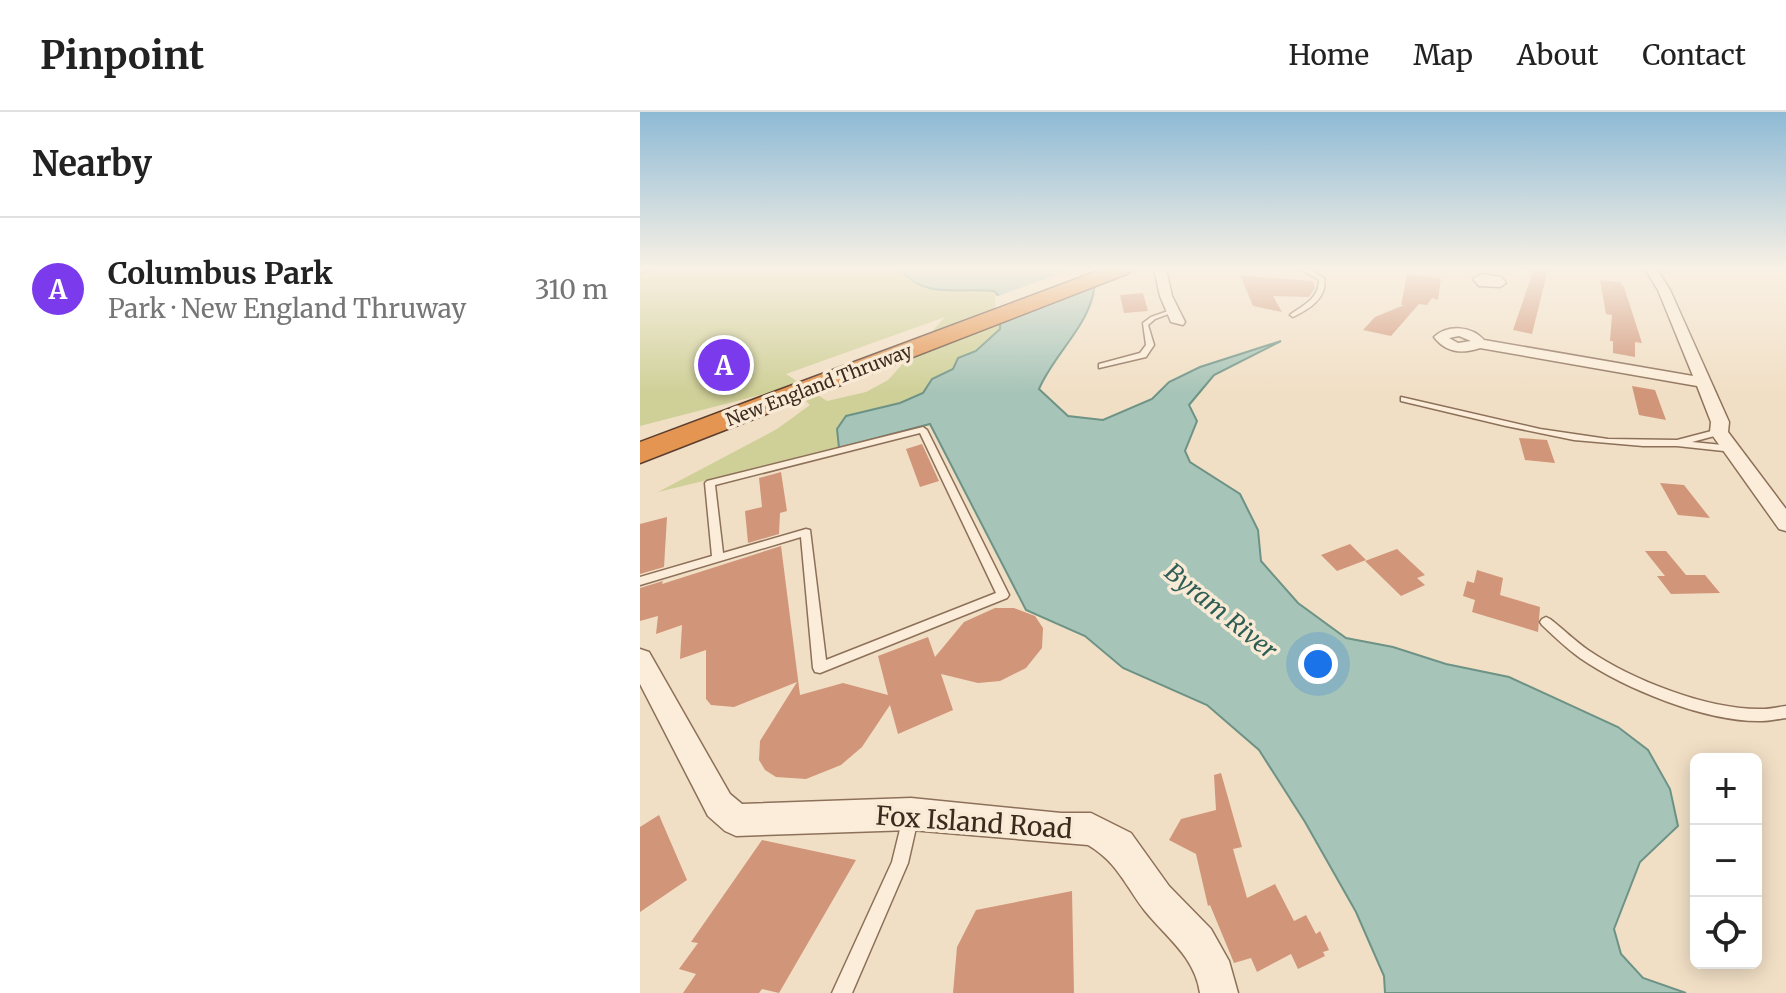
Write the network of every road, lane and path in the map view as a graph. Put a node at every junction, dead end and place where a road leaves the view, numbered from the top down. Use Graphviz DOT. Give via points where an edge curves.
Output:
graph roads {
  1 [pos="996,310"];
  2 [pos="1001,310"];
  3 [pos="1173,310"];
  4 [pos="1300,310"];
  5 [pos="1672,310"];
  6 [pos="1293,315"];
  7 [pos="1176,316"];
  8 [pos="1478,343"];
  9 [pos="1102,366"];
  10 [pos="1702,382"];
  11 [pos="1404,399"];
  12 [pos="1719,432"];
  13 [pos="640,436"];
  14 [pos="1677,443"];
  15 [pos="1733,449"];
  16 [pos="640,453"];
  17 [pos="1786,524"];
  18 [pos="718,558"];
  19 [pos="640,581"];
  20 [pos="1546,622"];
  21 [pos="640,659"];
  22 [pos="1786,712"];
  23 [pos="911,814"];
  24 [pos="842,993"];
  25 [pos="1219,993"];
  1 -- 13 [label="highway, New England Thruway"];
  2 -- 16 [label="highway, New England Thruway"];
  3 -- 7 [label="street"];
  4 -- 6 [label="lane"];
  5 -- 10 [label="street"];
  7 -- 9 [label="lane" via="1145,324 1150,345 1143,355"];
  8 -- 10 [label="street"];
  10 -- 12 [label="street" via="1720,422"];
  11 -- 14 [label="lane" via="1587,441"];
  12 -- 14 [label="lane"];
  12 -- 15 [label="street"];
  14 -- 15 [label="lane"];
  15 -- 17 [label="street"];
  18 -- 18 [label="lane" via="710,483 923,430 1003,595 820,668 806,532"];
  18 -- 19 [label="lane"];
  20 -- 22 [label="lane" via="1589,657 1665,694 1730,713 1769,717"];
  21 -- 23 [label="street, Fox Island Road" via="719,805 736,820"];
  23 -- 24 [label="lane" via="900,863"];
  23 -- 25 [label="street, Fox Island Road" via="1091,829 1119,845 1157,898 1198,942 1216,974"];
}
